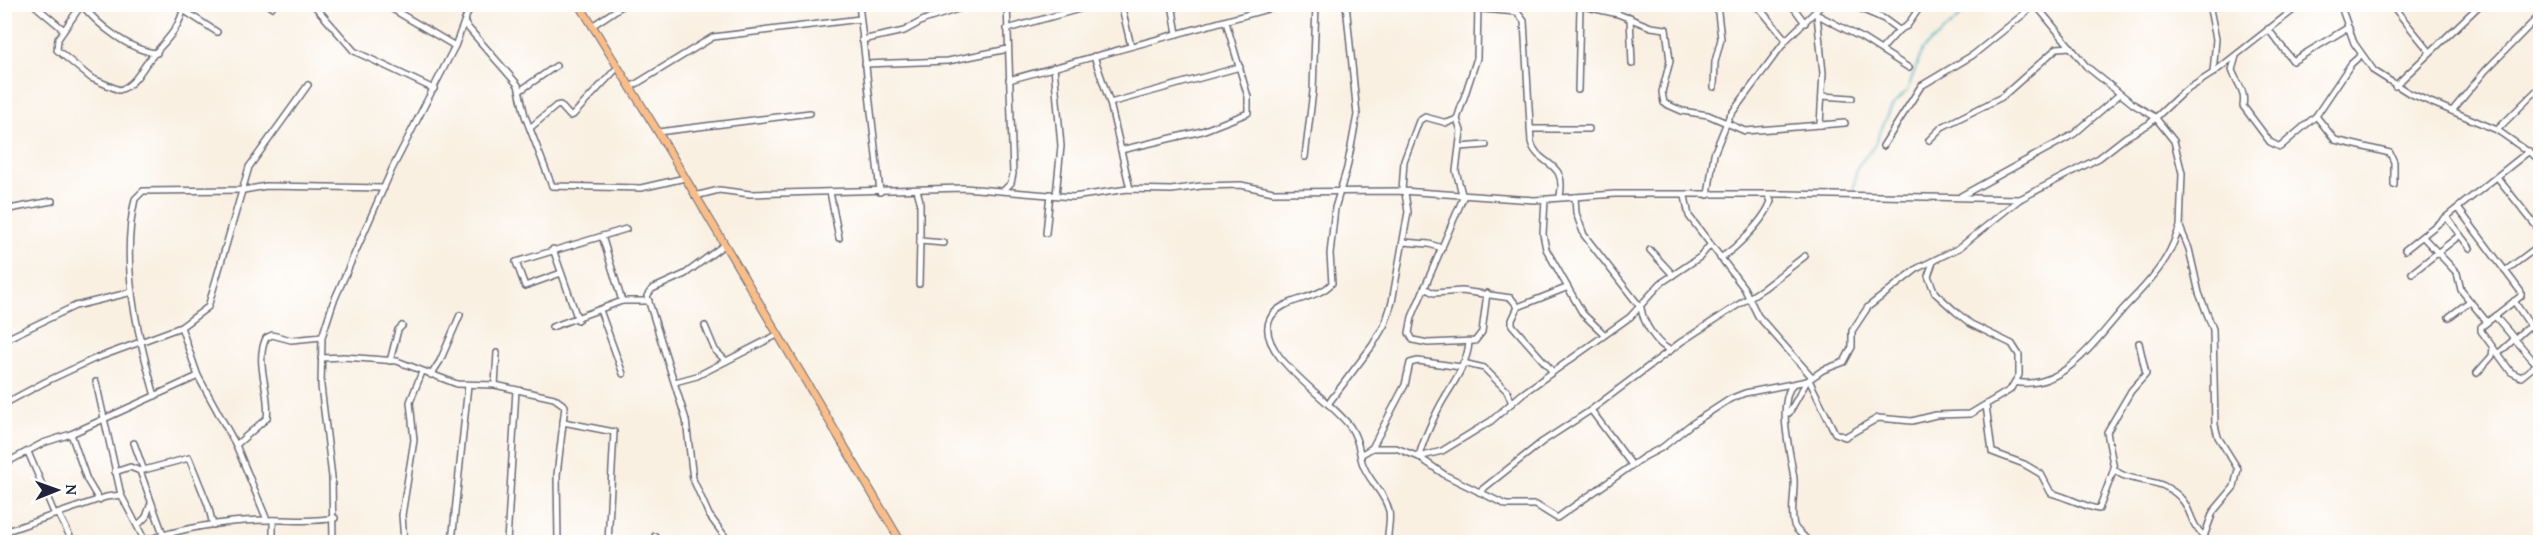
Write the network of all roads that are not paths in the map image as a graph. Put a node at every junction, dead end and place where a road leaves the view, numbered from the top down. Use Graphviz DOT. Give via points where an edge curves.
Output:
graph roads {
  1 [pos="33,4"];
  2 [pos="174,4"];
  3 [pos="313,4"];
  4 [pos="384,4"];
  5 [pos="471,4"];
  6 [pos="579,4"];
  7 [pos="625,4"];
  8 [pos="859,4"];
  9 [pos="973,4"];
  10 [pos="1007,4"];
  11 [pos="1068,4"];
  12 [pos="1098,4"];
  13 [pos="1121,4"];
  14 [pos="1172,4"];
  15 [pos="1286,4"];
  16 [pos="1316,4"];
  17 [pos="1346,4"];
  18 [pos="1355,4"];
  19 [pos="1574,4"];
  20 [pos="1717,4"];
  21 [pos="1753,4"];
  22 [pos="1791,4"];
  23 [pos="1823,4"];
  24 [pos="1850,4"];
  25 [pos="1922,4"];
  26 [pos="2209,4"];
  27 [pos="2301,4"];
  28 [pos="2340,4"];
  29 [pos="2481,4"];
  30 [pos="82,5"];
  31 [pos="1389,5"];
  32 [pos="1421,5"];
  33 [pos="2392,5"];
  34 [pos="185,7"];
  35 [pos="958,7"];
  36 [pos="1478,7"];
  37 [pos="1505,7"];
  38 [pos="2035,7"];
  39 [pos="1581,8"];
  40 [pos="1070,12"];
  41 [pos="1816,14"];
  42 [pos="2541,15"];
  43 [pos="1630,17"];
  44 [pos="860,19"];
  45 [pos="1226,22"];
  46 [pos="1805,22"];
  47 [pos="464,23"];
  48 [pos="592,26"];
  49 [pos="2349,27"];
  50 [pos="1007,29"];
  51 [pos="2268,29"];
  52 [pos="64,30"];
  53 [pos="1899,30"];
  54 [pos="217,32"];
  55 [pos="1177,33"];
  56 [pos="862,40"];
  57 [pos="1786,40"];
  58 [pos="455,46"];
  59 [pos="1131,46"];
  60 [pos="2071,47"];
  61 [pos="1008,49"];
  62 [pos="1881,50"];
  63 [pos="2430,52"];
  64 [pos="157,53"];
  65 [pos="2236,55"];
  66 [pos="2361,55"];
  67 [pos="1095,56"];
  68 [pos="865,64"];
  69 [pos="1632,64"];
  70 [pos="556,66"];
  71 [pos="618,67"];
  72 [pos="1054,67"];
  73 [pos="1240,67"];
  74 [pos="1909,68"];
  75 [pos="2213,73"];
  76 [pos="1009,80"];
  77 [pos="308,85"];
  78 [pos="2395,86"];
  79 [pos="631,87"];
  80 [pos="1714,87"];
  81 [pos="2541,87"];
  82 [pos="434,89"];
  83 [pos="520,90"];
  84 [pos="1578,90"];
  85 [pos="2120,94"];
  86 [pos="1822,96"];
  87 [pos="1852,98"];
  88 [pos="1110,103"];
  89 [pos="2452,111"];
  90 [pos="810,113"];
  91 [pos="2316,116"];
  92 [pos="2156,117"];
  93 [pos="1457,119"];
  94 [pos="1845,123"];
  95 [pos="1725,124"];
  96 [pos="1820,125"];
  97 [pos="530,128"];
  98 [pos="1530,129"];
  99 [pos="1590,129"];
  100 [pos="2497,130"];
  101 [pos="658,132"];
  102 [pos="1929,140"];
  103 [pos="1486,145"];
  104 [pos="1882,146"];
  105 [pos="1460,147"];
  106 [pos="1121,150"];
  107 [pos="2529,151"];
  108 [pos="1305,157"];
  109 [pos="2541,160"];
  110 [pos="2497,177"];
  111 [pos="684,178"];
  112 [pos="2394,184"];
  113 [pos="384,188"];
  114 [pos="1130,189"];
  115 [pos="244,190"];
  116 [pos="917,190"];
  117 [pos="1004,190"];
  118 [pos="830,192"];
  119 [pos="880,192"];
  120 [pos="1339,192"];
  121 [pos="1404,192"];
  122 [pos="1711,193"];
  123 [pos="1463,194"];
  124 [pos="1053,195"];
  125 [pos="1768,195"];
  126 [pos="695,196"];
  127 [pos="1560,196"];
  128 [pos="1685,196"];
  129 [pos="1961,196"];
  130 [pos="1575,197"];
  131 [pos="2020,199"];
  132 [pos="1545,200"];
  133 [pos="52,201"];
  134 [pos="2458,208"];
  135 [pos="4,210"];
  136 [pos="2447,218"];
  137 [pos="2180,227"];
  138 [pos="626,229"];
  139 [pos="2541,231"];
  140 [pos="1046,232"];
  141 [pos="2460,235"];
  142 [pos="602,236"];
  143 [pos="2423,237"];
  144 [pos="839,238"];
  145 [pos="920,242"];
  146 [pos="1403,242"];
  147 [pos="944,243"];
  148 [pos="724,245"];
  149 [pos="1710,245"];
  150 [pos="2541,245"];
  151 [pos="1442,248"];
  152 [pos="2470,248"];
  153 [pos="553,249"];
  154 [pos="1650,250"];
  155 [pos="2405,250"];
  156 [pos="2439,253"];
  157 [pos="1805,256"];
  158 [pos="1720,258"];
  159 [pos="1933,262"];
  160 [pos="2505,272"];
  161 [pos="561,273"];
  162 [pos="2412,273"];
  163 [pos="1674,275"];
  164 [pos="919,284"];
  165 [pos="1424,288"];
  166 [pos="1566,288"];
  167 [pos="132,292"];
  168 [pos="1487,293"];
  169 [pos="1748,298"];
  170 [pos="622,301"];
  171 [pos="649,301"];
  172 [pos="2470,301"];
  173 [pos="2514,302"];
  174 [pos="1518,307"];
  175 [pos="1638,308"];
  176 [pos="600,310"];
  177 [pos="460,315"];
  178 [pos="2495,316"];
  179 [pos="2449,317"];
  180 [pos="578,320"];
  181 [pos="2487,322"];
  182 [pos="2530,325"];
  183 [pos="402,326"];
  184 [pos="705,326"];
  185 [pos="181,327"];
  186 [pos="552,327"];
  187 [pos="1604,334"];
  188 [pos="777,335"];
  189 [pos="322,337"];
  190 [pos="4,340"];
  191 [pos="2514,340"];
  192 [pos="2541,340"];
  193 [pos="140,342"];
  194 [pos="1469,342"];
  195 [pos="2139,343"];
  196 [pos="2493,348"];
  197 [pos="1671,350"];
  198 [pos="497,353"];
  199 [pos="2499,354"];
  200 [pos="321,358"];
  201 [pos="390,361"];
  202 [pos="726,361"];
  203 [pos="2539,362"];
  204 [pos="1462,365"];
  205 [pos="422,372"];
  206 [pos="1553,372"];
  207 [pos="2477,373"];
  208 [pos="623,374"];
  209 [pos="431,375"];
  210 [pos="198,376"];
  211 [pos="1809,379"];
  212 [pos="96,382"];
  213 [pos="675,382"];
  214 [pos="2015,382"];
  215 [pos="468,385"];
  216 [pos="495,385"];
  217 [pos="1792,385"];
  218 [pos="1780,387"];
  219 [pos="516,390"];
  220 [pos="1787,392"];
  221 [pos="155,396"];
  222 [pos="1513,400"];
  223 [pos="4,404"];
  224 [pos="1328,404"];
  225 [pos="1986,405"];
  226 [pos="1591,410"];
  227 [pos="106,418"];
  228 [pos="1787,418"];
  229 [pos="563,422"];
  230 [pos="71,434"];
  231 [pos="134,443"];
  232 [pos="236,445"];
  233 [pos="1365,450"];
  234 [pos="28,452"];
  235 [pos="1419,457"];
  236 [pos="4,464"];
  237 [pos="1632,465"];
  238 [pos="2114,469"];
  239 [pos="141,470"];
  240 [pos="115,471"];
  241 [pos="1479,492"];
  242 [pos="122,495"];
  243 [pos="99,500"];
  244 [pos="152,502"];
  245 [pos="57,515"];
  246 [pos="335,518"];
  247 [pos="270,520"];
  248 [pos="138,525"];
  249 [pos="213,525"];
  250 [pos="4,532"];
  251 [pos="165,536"];
  252 [pos="2204,541"];
  253 [pos="143,542"];
  254 [pos="73,543"];
  255 [pos="166,543"];
  256 [pos="273,543"];
  257 [pos="333,543"];
  258 [pos="404,543"];
  259 [pos="452,543"];
  260 [pos="507,543"];
  261 [pos="558,543"];
  262 [pos="608,543"];
  263 [pos="729,543"];
  264 [pos="901,543"];
  265 [pos="1388,543"];
  266 [pos="1808,543"];
  1 -- 52 [label="street"];
  2 -- 34 [label="street"];
  3 -- 82 [label="street" via="354,51"];
  4 -- 58 [label="street"];
  5 -- 47 [label="street"];
  6 -- 48 [label="main road"];
  7 -- 48 [label="street"];
  8 -- 44 [label="street"];
  9 -- 35 [label="street"];
  10 -- 50 [label="street"];
  11 -- 40 [label="street"];
  12 -- 40 [label="street"];
  13 -- 59 [label="street"];
  14 -- 55 [label="street"];
  15 -- 45 [label="street"];
  16 -- 108 [label="street" via="1313,91"];
  17 -- 120 [label="street" via="1357,115"];
  18 -- 31 [label="street"];
  19 -- 39 [label="street"];
  20 -- 80 [label="street" via="1721,39"];
  21 -- 57 [label="street"];
  22 -- 46 [label="street"];
  23 -- 41 [label="street"];
  24 -- 53 [label="street"];
  25 -- 53 [label="street" via="1907,27"];
  26 -- 75 [label="street" via="2216,39"];
  27 -- 51 [label="street"];
  28 -- 49 [label="street"];
  29 -- 63 [label="street"];
  30 -- 52 [label="street"];
  30 -- 64 [label="street" via="122,39"];
  31 -- 32 [label="street"];
  32 -- 36 [label="street"];
  33 -- 63 [label="street"];
  34 -- 54 [label="street"];
  34 -- 64 [label="street" via="174,34"];
  35 -- 56 [label="street" via="897,33"];
  36 -- 37 [label="street" via="1494,11"];
  36 -- 93 [label="street" via="1477,58"];
  37 -- 98 [label="street" via="1517,12 1524,21"];
  38 -- 60 [label="street"];
  38 -- 104 [label="street" via="1973,55 1921,86"];
  39 -- 43 [label="street"];
  39 -- 84 [label="street"];
  40 -- 50 [label="street"];
  41 -- 46 [label="street"];
  41 -- 62 [label="street"];
  41 -- 86 [label="street"];
  42 -- 89 [label="street"];
  43 -- 69 [label="street"];
  43 -- 95 [label="street" via="1667,30 1670,61 1662,92 1664,103"];
  44 -- 56 [label="street"];
  44 -- 79 [label="street" via="713,37"];
  45 -- 55 [label="street"];
  45 -- 73 [label="street"];
  46 -- 57 [label="street"];
  47 -- 58 [label="street"];
  47 -- 83 [label="street"];
  48 -- 71 [label="main road"];
  49 -- 51 [label="street" via="2293,62"];
  49 -- 66 [label="street"];
  50 -- 61 [label="street"];
  51 -- 65 [label="street"];
  52 -- 64 [label="street" via="56,43 61,54 91,78 113,89 127,87"];
  53 -- 62 [label="street"];
  55 -- 59 [label="street"];
  56 -- 68 [label="street"];
  57 -- 95 [label="street"];
  58 -- 82 [label="street"];
  59 -- 67 [label="street"];
  60 -- 85 [label="street" via="2086,66"];
  60 -- 102 [label="street" via="2057,48 2002,97 1942,127"];
  61 -- 68 [label="street" via="948,61"];
  61 -- 76 [label="street"];
  62 -- 74 [label="street"];
  63 -- 78 [label="street"];
  65 -- 75 [label="street"];
  65 -- 91 [label="street" via="2232,70 2241,85 2243,106 2270,142 2280,147"];
  66 -- 78 [label="street" via="2374,71"];
  66 -- 91 [label="street"];
  67 -- 72 [label="street"];
  67 -- 88 [label="street"];
  68 -- 119 [label="street"];
  70 -- 83 [label="street"];
  71 -- 79 [label="main road"];
  71 -- 97 [label="street" via="573,115 556,106"];
  72 -- 76 [label="street"];
  72 -- 124 [label="street" via="1061,146"];
  73 -- 88 [label="street"];
  73 -- 106 [label="street" via="1248,97 1245,116 1202,131"];
  75 -- 92 [label="street" via="2182,93"];
  76 -- 117 [label="street" via="1013,174"];
  77 -- 115 [label="street" via="254,158"];
  78 -- 89 [label="street"];
  79 -- 101 [label="main road"];
  81 -- 100 [label="street"];
  82 -- 113 [label="street"];
  83 -- 97 [label="street"];
  85 -- 92 [label="street"];
  85 -- 129 [label="street" via="2074,134"];
  86 -- 87 [label="street"];
  86 -- 96 [label="street"];
  88 -- 106 [label="street"];
  89 -- 100 [label="street"];
  90 -- 101 [label="street"];
  91 -- 112 [label="street" via="2335,140 2390,153"];
  92 -- 131 [label="street" via="2099,158"];
  92 -- 137 [label="street" via="2168,130 2179,154"];
  93 -- 105 [label="street"];
  93 -- 121 [label="street" via="1447,123 1425,117 1419,121 1404,161"];
  94 -- 96 [label="street"];
  95 -- 96 [label="street" via="1745,131"];
  95 -- 122 [label="street" via="1714,154"];
  97 -- 111 [label="street" via="552,186 641,188"];
  98 -- 99 [label="street"];
  98 -- 127 [label="street" via="1534,150 1558,171"];
  100 -- 107 [label="street"];
  101 -- 111 [label="main road"];
  103 -- 105 [label="street"];
  105 -- 123 [label="street" via="1456,171"];
  106 -- 114 [label="street"];
  107 -- 109 [label="street"];
  107 -- 110 [label="street"];
  110 -- 134 [label="street"];
  110 -- 139 [label="street"];
  111 -- 126 [label="main road"];
  113 -- 115 [label="street" via="285,186"];
  113 -- 189 [label="street"];
  114 -- 120 [label="street" via="1241,185 1273,192"];
  114 -- 124 [label="street" via="1080,196"];
  115 -- 167 [label="street" via="143,191 138,195 128,239"];
  115 -- 185 [label="street" via="208,307"];
  116 -- 117 [label="street"];
  116 -- 119 [label="street"];
  116 -- 145 [label="street"];
  117 -- 124 [label="street"];
  118 -- 119 [label="street"];
  118 -- 126 [label="street" via="750,194 718,190"];
  118 -- 144 [label="street"];
  120 -- 121 [label="street"];
  120 -- 224 [label="street" via="1330,254 1332,283 1280,308 1270,318 1267,332 1268,340 1296,374"];
  121 -- 123 [label="street"];
  121 -- 146 [label="street" via="1408,204"];
  122 -- 125 [label="street"];
  122 -- 128 [label="street"];
  123 -- 132 [label="street"];
  123 -- 151 [label="street"];
  124 -- 140 [label="street"];
  125 -- 129 [label="street"];
  125 -- 158 [label="street" via="1768,210 1737,246"];
  126 -- 148 [label="main road"];
  127 -- 130 [label="street"];
  127 -- 132 [label="street"];
  128 -- 130 [label="street"];
  128 -- 149 [label="street" via="1689,216"];
  129 -- 131 [label="street"];
  130 -- 175 [label="street" via="1584,235"];
  131 -- 159 [label="street" via="1959,248"];
  132 -- 166 [label="street" via="1543,241"];
  133 -- 135 [label="street"];
  134 -- 136 [label="street"];
  134 -- 160 [label="street"];
  136 -- 141 [label="street"];
  136 -- 143 [label="street"];
  137 -- 214 [label="street" via="2150,282 2084,355 2064,370 2040,380"];
  137 -- 252 [label="street" via="2213,329 2216,432 2238,469 2234,487 2213,512"];
  138 -- 142 [label="street"];
  141 -- 152 [label="street"];
  141 -- 156 [label="street"];
  142 -- 153 [label="street"];
  142 -- 170 [label="street"];
  143 -- 155 [label="street"];
  143 -- 156 [label="street"];
  145 -- 147 [label="street"];
  145 -- 164 [label="street"];
  146 -- 151 [label="street"];
  146 -- 224 [label="street" via="1385,324"];
  148 -- 171 [label="street" via="685,274 652,289 647,294"];
  148 -- 188 [label="main road"];
  149 -- 158 [label="street"];
  149 -- 163 [label="street"];
  150 -- 160 [label="street"];
  151 -- 165 [label="street"];
  153 -- 161 [label="street"];
  153 -- 161 [label="street" via="516,262 523,285"];
  154 -- 163 [label="street"];
  156 -- 162 [label="street"];
  156 -- 172 [label="street" via="2457,273 2461,290"];
  157 -- 169 [label="street"];
  158 -- 169 [label="street"];
  159 -- 211 [label="street" via="1918,268 1868,307 1852,331 1852,347 1846,360"];
  159 -- 214 [label="street" via="1928,276 1935,293 1971,324 1996,334 2017,350 2021,365"];
  160 -- 173 [label="street" via="2521,292"];
  161 -- 180 [label="street"];
  163 -- 175 [label="street"];
  165 -- 168 [label="street" via="1434,294"];
  165 -- 194 [label="street" via="1412,317 1409,333 1413,340"];
  166 -- 174 [label="street"];
  166 -- 187 [label="street" via="1587,319"];
  167 -- 190 [label="street" via="75,306"];
  167 -- 193 [label="street"];
  168 -- 174 [label="street" via="1511,298"];
  168 -- 194 [label="street" via="1482,332 1476,342"];
  169 -- 197 [label="street"];
  169 -- 211 [label="street"];
  170 -- 171 [label="street"];
  170 -- 176 [label="street"];
  171 -- 213 [label="street"];
  172 -- 179 [label="street"];
  172 -- 181 [label="street"];
  173 -- 178 [label="street"];
  173 -- 182 [label="street"];
  174 -- 206 [label="street" via="1512,325"];
  175 -- 187 [label="street"];
  175 -- 197 [label="street" via="1658,340"];
  176 -- 180 [label="street"];
  176 -- 208 [label="street"];
  177 -- 209 [label="street"];
  178 -- 181 [label="street"];
  178 -- 191 [label="street"];
  180 -- 186 [label="street"];
  181 -- 196 [label="street" via="2481,329"];
  182 -- 191 [label="street"];
  182 -- 192 [label="street"];
  183 -- 201 [label="street"];
  184 -- 202 [label="street" via="715,350"];
  185 -- 193 [label="street"];
  185 -- 210 [label="street"];
  187 -- 206 [label="street"];
  188 -- 202 [label="street"];
  188 -- 264 [label="main road"];
  189 -- 200 [label="street"];
  189 -- 232 [label="street" via="266,338 262,371 267,384 267,418"];
  191 -- 199 [label="street"];
  191 -- 203 [label="street"];
  193 -- 221 [label="street"];
  193 -- 223 [label="street" via="45,381"];
  194 -- 204 [label="street"];
  195 -- 238 [label="street" via="2146,374 2107,432"];
  196 -- 199 [label="street"];
  196 -- 207 [label="street" via="2492,357"];
  197 -- 226 [label="street"];
  198 -- 216 [label="street"];
  199 -- 203 [label="street" via="2511,372 2520,377"];
  200 -- 201 [label="street"];
  200 -- 246 [label="street"];
  201 -- 205 [label="street"];
  202 -- 213 [label="street" via="698,376"];
  204 -- 222 [label="street" via="1484,368"];
  204 -- 233 [label="street" via="1410,363 1405,385"];
  204 -- 235 [label="street"];
  205 -- 209 [label="street"];
  205 -- 258 [label="street" via="410,402 414,440 402,515"];
  206 -- 222 [label="street"];
  209 -- 215 [label="street"];
  210 -- 221 [label="street"];
  210 -- 232 [label="street"];
  211 -- 217 [label="street"];
  211 -- 225 [label="street" via="1835,433 1845,437 1878,418 1914,421 1936,415 1964,415"];
  211 -- 228 [label="street"];
  212 -- 227 [label="street"];
  213 -- 263 [label="street" via="686,420 689,461 698,494"];
  214 -- 225 [label="street" via="2010,390"];
  215 -- 216 [label="street"];
  215 -- 259 [label="street"];
  216 -- 219 [label="street"];
  217 -- 218 [label="street"];
  217 -- 220 [label="street"];
  218 -- 220 [label="street"];
  218 -- 237 [label="street" via="1730,399"];
  219 -- 229 [label="street" via="560,401 565,406"];
  219 -- 260 [label="street"];
  220 -- 228 [label="street"];
  221 -- 227 [label="street"];
  222 -- 235 [label="street" via="1485,425 1442,451"];
  224 -- 233 [label="street" via="1341,414"];
  225 -- 238 [label="street" via="1992,452 2041,474 2051,493 2099,509"];
  226 -- 237 [label="street"];
  226 -- 241 [label="street" via="1542,442"];
  227 -- 230 [label="street"];
  227 -- 240 [label="street"];
  228 -- 266 [label="street" via="1785,436 1794,482 1794,525"];
  229 -- 261 [label="street" via="557,476"];
  229 -- 262 [label="street" via="614,432"];
  230 -- 234 [label="street"];
  230 -- 243 [label="street" via="87,480"];
  231 -- 239 [label="street"];
  232 -- 247 [label="street"];
  233 -- 235 [label="street" via="1390,446"];
  233 -- 265 [label="street" via="1363,464 1389,510"];
  234 -- 236 [label="street"];
  234 -- 245 [label="street"];
  235 -- 241 [label="street"];
  237 -- 241 [label="street" via="1557,518 1536,506 1506,505"];
  238 -- 252 [label="street" via="2164,486 2185,500"];
  239 -- 240 [label="street" via="130,467"];
  239 -- 244 [label="street"];
  239 -- 249 [label="street" via="189,458"];
  240 -- 242 [label="street"];
  242 -- 243 [label="street"];
  242 -- 248 [label="street"];
  243 -- 245 [label="street"];
  244 -- 248 [label="street"];
  244 -- 251 [label="street"];
  245 -- 250 [label="street"];
  245 -- 254 [label="street"];
  246 -- 247 [label="street" via="309,522"];
  246 -- 257 [label="street"];
  247 -- 249 [label="street"];
  247 -- 256 [label="street"];
  248 -- 253 [label="street"];
  249 -- 251 [label="street"];
  251 -- 253 [label="street"];
  251 -- 255 [label="street"];
}
